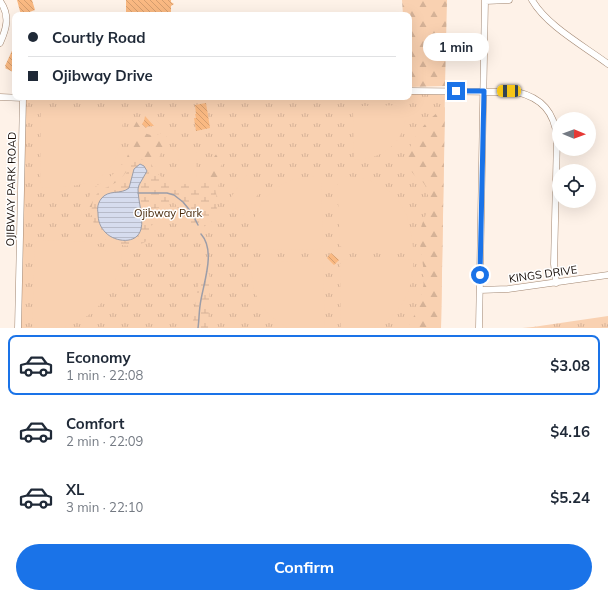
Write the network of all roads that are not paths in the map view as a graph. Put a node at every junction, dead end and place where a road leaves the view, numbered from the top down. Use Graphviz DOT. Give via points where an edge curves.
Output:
graph roads {
  1 [pos="509,0"];
  2 [pos="532,0"];
  3 [pos="0,1"];
  4 [pos="485,1"];
  5 [pos="0,43"];
  6 [pos="608,64"];
  7 [pos="412,91"];
  8 [pos="484,91"];
  9 [pos="0,97"];
  10 [pos="12,98"];
  11 [pos="23,100"];
  12 [pos="608,275"];
  13 [pos="556,283"];
  14 [pos="480,290"];
  15 [pos="18,328"];
  16 [pos="479,328"];
  1 -- 4 [label="street"];
  2 -- 6 [label="street" via="553,24"];
  3 -- 5 [label="street" via="7,20"];
  4 -- 8 [label="street"];
  7 -- 8 [label="street"];
  8 -- 13 [label="street" via="526,94 542,103 553,119 557,137 554,264"];
  8 -- 14 [label="street"];
  9 -- 10 [label="street"];
  11 -- 15 [label="street, OJIBWAY PARK ROAD"];
  12 -- 13 [label="street, KINGS DRIVE"];
  13 -- 14 [label="street, KINGS DRIVE" via="508,290"];
  14 -- 16 [label="street"];
}
